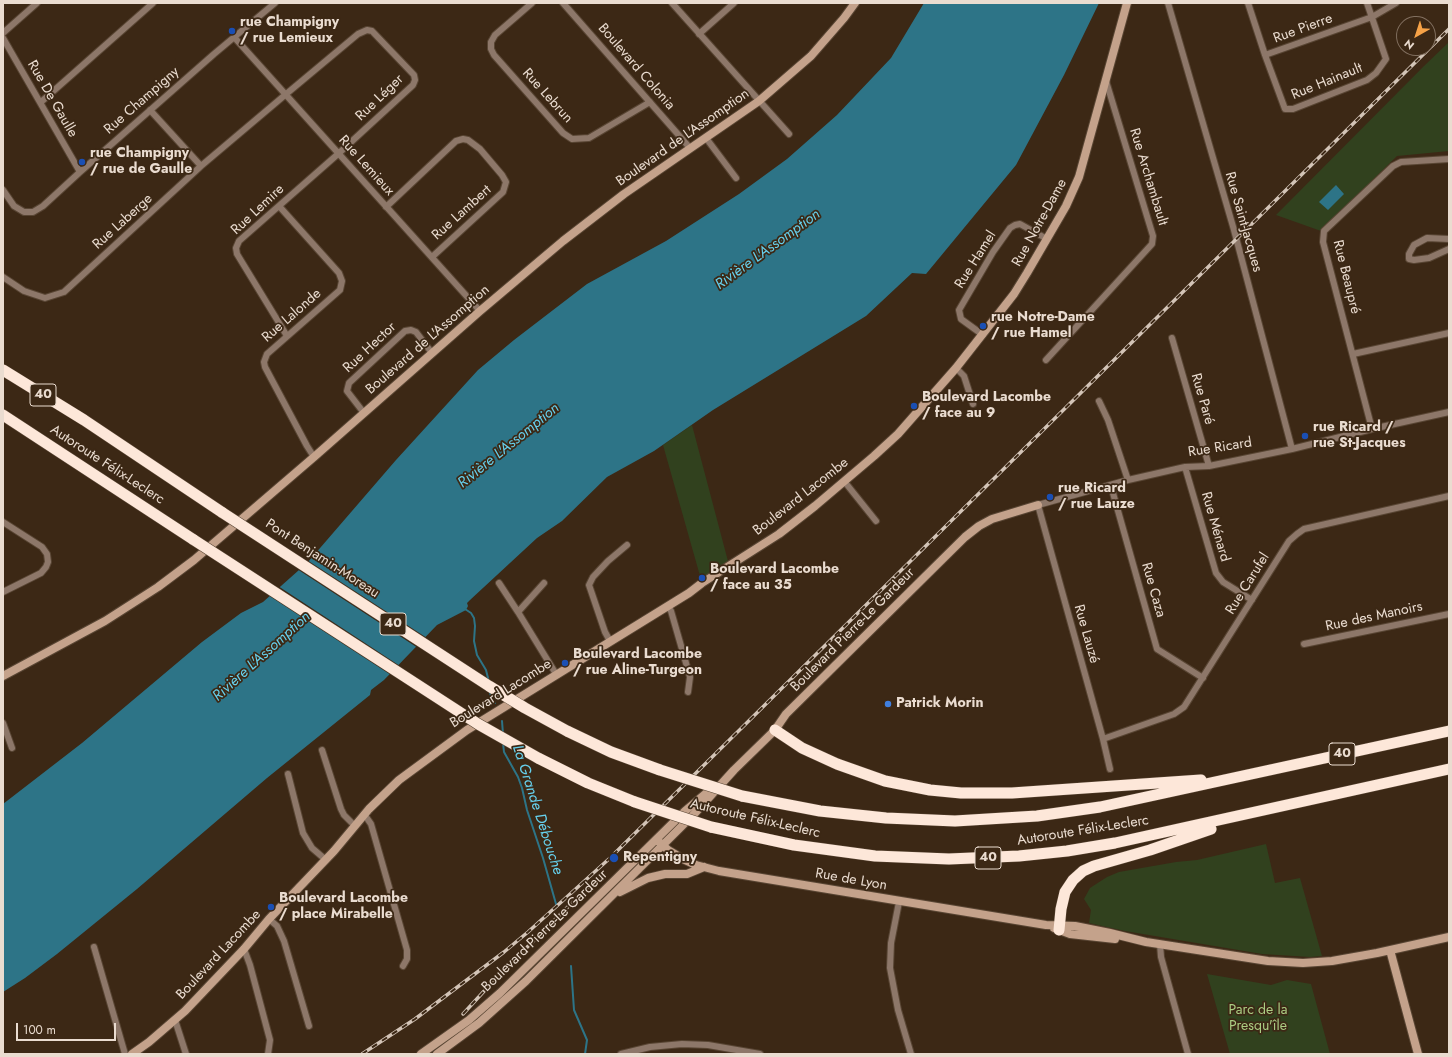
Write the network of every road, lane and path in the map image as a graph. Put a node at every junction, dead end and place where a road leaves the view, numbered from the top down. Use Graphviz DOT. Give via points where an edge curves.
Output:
graph roads {
  1 [pos="37,3"];
  2 [pos="153,3"];
  3 [pos="275,3"];
  4 [pos="532,3"];
  5 [pos="563,3"];
  6 [pos="672,3"];
  7 [pos="734,3"];
  8 [pos="854,3"];
  9 [pos="1127,3"];
  10 [pos="1168,3"];
  11 [pos="1248,3"];
  12 [pos="1367,3"];
  13 [pos="1396,3"];
  14 [pos="1372,17"];
  15 [pos="3,33"];
  16 [pos="699,34"];
  17 [pos="234,37"];
  18 [pos="3,38"];
  19 [pos="1265,56"];
  20 [pos="1106,81"];
  21 [pos="286,95"];
  22 [pos="758,101"];
  23 [pos="41,102"];
  24 [pos="650,102"];
  25 [pos="150,110"];
  26 [pos="788,134"];
  27 [pos="706,138"];
  28 [pos="690,148"];
  29 [pos="338,154"];
  30 [pos="1449,160"];
  31 [pos="201,166"];
  32 [pos="80,172"];
  33 [pos="736,178"];
  34 [pos="3,190"];
  35 [pos="279,206"];
  36 [pos="386,207"];
  37 [pos="1047,239"];
  38 [pos="1449,239"];
  39 [pos="1449,249"];
  40 [pos="432,257"];
  41 [pos="3,277"];
  42 [pos="480,311"];
  43 [pos="1449,333"];
  44 [pos="983,335"];
  45 [pos="287,336"];
  46 [pos="1172,338"];
  47 [pos="432,353"];
  48 [pos="1353,354"];
  49 [pos="1046,360"];
  50 [pos="3,361"];
  51 [pos="956,368"];
  52 [pos="3,370"];
  53 [pos="1099,401"];
  54 [pos="973,404"];
  55 [pos="1449,412"];
  56 [pos="364,413"];
  57 [pos="3,415"];
  58 [pos="84,420"];
  59 [pos="1372,429"];
  60 [pos="1292,449"];
  61 [pos="314,457"];
  62 [pos="1208,466"];
  63 [pos="1185,467"];
  64 [pos="1128,480"];
  65 [pos="844,481"];
  66 [pos="1111,486"];
  67 [pos="1449,496"];
  68 [pos="1038,505"];
  69 [pos="997,517"];
  70 [pos="876,521"];
  71 [pos="3,522"];
  72 [pos="627,545"];
  73 [pos="499,583"];
  74 [pos="544,583"];
  75 [pos="3,592"];
  76 [pos="1252,600"];
  77 [pos="668,606"];
  78 [pos="518,612"];
  79 [pos="1449,614"];
  80 [pos="610,641"];
  81 [pos="1304,644"];
  82 [pos="556,674"];
  83 [pos="3,676"];
  84 [pos="1203,678"];
  85 [pos="688,692"];
  86 [pos="3,723"];
  87 [pos="774,730"];
  88 [pos="567,731"];
  89 [pos="1449,731"];
  90 [pos="1103,739"];
  91 [pos="12,748"];
  92 [pos="322,750"];
  93 [pos="1110,769"];
  94 [pos="1449,769"];
  95 [pos="288,774"];
  96 [pos="1236,778"];
  97 [pos="1264,811"];
  98 [pos="364,814"];
  99 [pos="355,826"];
  100 [pos="660,842"];
  101 [pos="326,860"];
  102 [pos="704,867"];
  103 [pos="612,896"];
  104 [pos="899,902"];
  105 [pos="270,919"];
  106 [pos="1060,928"];
  107 [pos="1449,937"];
  108 [pos="1160,944"];
  109 [pos="94,947"];
  110 [pos="244,949"];
  111 [pos="1390,950"];
  112 [pos="404,966"];
  113 [pos="175,1020"];
  114 [pos="309,1026"];
  115 [pos="125,1054"];
  116 [pos="132,1054"];
  117 [pos="186,1054"];
  118 [pos="268,1054"];
  119 [pos="420,1054"];
  120 [pos="436,1054"];
  121 [pos="621,1054"];
  122 [pos="760,1054"];
  123 [pos="911,1054"];
  124 [pos="1188,1054"];
  125 [pos="1418,1054"];
  1 -- 15 [label="street"];
  2 -- 23 [label="street"];
  3 -- 17 [label="street, Rue Champigny"];
  4 -- 24 [label="street, Rue Lebrun" via="495,35 491,49 563,133 572,139 589,138"];
  5 -- 24 [label="street, Boulevard Colonia"];
  6 -- 16 [label="street"];
  7 -- 16 [label="street"];
  8 -- 22 [label="street, Boulevard de L'Assomption" via="811,56"];
  9 -- 20 [label="street, Rue Notre-Dame"];
  10 -- 60 [label="street, Rue Saint-Jacques" via="1234,230"];
  11 -- 19 [label="street"];
  12 -- 14 [label="street"];
  13 -- 14 [label="street, Rue Pierre"];
  14 -- 19 [label="street, Rue Pierre"];
  14 -- 19 [label="street, Rue Hainault" via="1386,59 1376,74 1367,80 1293,109 1285,109"];
  16 -- 22 [label="street"];
  17 -- 21 [label="street, Rue Lemieux"];
  17 -- 25 [label="street, Rue Champigny"];
  18 -- 23 [label="street, Rue De Gaulle"];
  20 -- 37 [label="street, Rue Notre-Dame" via="1079,177"];
  20 -- 49 [label="street, Rue Archambault" via="1153,240"];
  21 -- 29 [label="street, Rue Lemieux"];
  21 -- 29 [label="street, Rue Léger" via="358,34 367,30 372,31 414,75 413,85"];
  21 -- 31 [label="street, Rue Laberge"];
  22 -- 26 [label="street"];
  22 -- 27 [label="street, Boulevard de L'Assomption"];
  23 -- 32 [label="street, Rue De Gaulle"];
  24 -- 28 [label="street, Boulevard Colonia"];
  25 -- 31 [label="street"];
  25 -- 32 [label="street, Rue Champigny"];
  27 -- 28 [label="street, Boulevard de L'Assomption"];
  27 -- 33 [label="street"];
  28 -- 42 [label="street, Boulevard de L'Assomption" via="563,241"];
  29 -- 35 [label="street, Rue Lemire"];
  29 -- 36 [label="street, Rue Lemieux"];
  30 -- 48 [label="street, Rue Beaupré" via="1401,162 1393,166 1324,232 1323,242"];
  31 -- 41 [label="street, Rue Laberge" via="64,292 40,297 24,291"];
  32 -- 34 [label="street, Rue Champigny" via="44,206 33,212 24,212 14,206"];
  35 -- 45 [label="street, Rue Lemire" via="239,241 236,248 237,254"];
  35 -- 45 [label="street, Rue Lalonde" via="339,272 342,280 340,290"];
  36 -- 40 [label="street, Rue Lemieux"];
  36 -- 40 [label="street, Rue Lambert" via="456,141 468,140 480,149 506,182 503,192"];
  37 -- 44 [label="street, Rue Notre-Dame" via="1017,289"];
  37 -- 44 [label="street, Rue Hamel" via="1020,224 1015,225 993,252 959,310 961,319"];
  38 -- 39 [label="street" via="1427,238 1414,246 1409,259 1429,258"];
  40 -- 42 [label="street, Rue Lemieux"];
  42 -- 47 [label="street, Boulevard de L'Assomption"];
  43 -- 48 [label="street"];
  44 -- 51 [label="street, Rue Notre-Dame"];
  45 -- 61 [label="street, Rue Lalonde" via="267,354 264,366"];
  46 -- 62 [label="street, Rue Paré"];
  47 -- 56 [label="street, Boulevard de L'Assomption"];
  47 -- 56 [label="street, Rue Hector" via="416,332 405,331 350,383 347,391"];
  48 -- 59 [label="street, Rue Beaupré"];
  50 -- 58 [label="highway"];
  51 -- 54 [label="street" via="964,376"];
  51 -- 65 [label="street, Boulevard Lacombe" via="898,434"];
  52 -- 58 [label="highway, Autoroute Félix-Leclerc / 40"];
  53 -- 64 [label="street"];
  55 -- 59 [label="street, Rue Ricard"];
  56 -- 61 [label="street, Boulevard de L'Assomption"];
  57 -- 97 [label="highway, Autoroute Félix-Leclerc / 40, bridge" via="472,720 588,783 635,802 711,827 822,850 893,857 965,859 1019,856 1094,847"];
  58 -- 88 [label="highway, Pont Benjamin-Moreau / 40, bridge" via="489,686"];
  59 -- 60 [label="street, Rue Ricard"];
  60 -- 62 [label="street, Rue Ricard"];
  61 -- 83 [label="street, Boulevard de L'Assomption" via="211,546 158,587 94,628"];
  62 -- 63 [label="street, Rue Ricard"];
  63 -- 64 [label="street, Rue Ricard"];
  63 -- 76 [label="street, Rue Ménard" via="1216,573 1223,582"];
  64 -- 66 [label="street, Rue Ricard"];
  65 -- 70 [label="street"];
  65 -- 77 [label="street, Boulevard Lacombe" via="779,534"];
  66 -- 68 [label="street, Rue Ricard"];
  66 -- 84 [label="street, Rue Caza" via="1157,649"];
  67 -- 76 [label="street, Rue Carufel" via="1304,529 1289,541"];
  68 -- 69 [label="street, Rue Ricard"];
  68 -- 90 [label="street, Rue Lauzé"];
  69 -- 87 [label="street, Boulevard Pierre-Le Gardeur" via="979,526 959,543 786,714"];
  71 -- 75 [label="street" via="42,547 47,554 48,562 41,573"];
  72 -- 80 [label="street" via="608,561 589,584"];
  73 -- 78 [label="street"];
  74 -- 78 [label="street"];
  76 -- 84 [label="street, Rue Carufel"];
  77 -- 80 [label="street, Boulevard Lacombe"];
  77 -- 85 [label="street" via="690,677"];
  78 -- 82 [label="street"];
  79 -- 81 [label="street, Rue des Manoirs"];
  80 -- 82 [label="street, Boulevard Lacombe"];
  82 -- 98 [label="street, Boulevard Lacombe" via="439,749 395,783"];
  84 -- 90 [label="street, Rue Carufel" via="1184,707 1174,714"];
  86 -- 91 [label="street"];
  87 -- 96 [label="highway" via="814,754 858,772 901,785 951,792 1031,792"];
  87 -- 100 [label="street, Boulevard Pierre-Le Gardeur" via="694,813"];
  88 -- 96 [label="highway, Autoroute Félix-Leclerc / 40, bridge" via="611,752 742,796 800,808 906,820 980,820 1036,816 1083,810"];
  89 -- 96 [label="highway, Autoroute Félix-Leclerc / 40"];
  90 -- 93 [label="street, Rue Lauzé"];
  92 -- 99 [label="street" via="341,809"];
  94 -- 97 [label="highway, Autoroute Félix-Leclerc / 40"];
  95 -- 101 [label="street" via="303,833 312,848"];
  97 -- 106 [label="highway" via="1088,868 1067,888 1062,903"];
  98 -- 99 [label="street, Boulevard Lacombe"];
  98 -- 112 [label="street" via="371,824 407,950"];
  99 -- 101 [label="street, Boulevard Lacombe"];
  100 -- 102 [label="street, Rue de Lyon" via="683,859"];
  100 -- 103 [label="street, Boulevard Pierre-Le Gardeur"];
  100 -- 119 [label="street, Boulevard Pierre-Le Gardeur" via="500,993 463,1024"];
  101 -- 105 [label="street, Boulevard Lacombe"];
  102 -- 103 [label="street" via="686,874 665,874 648,878"];
  102 -- 104 [label="street, Rue de Lyon"];
  103 -- 120 [label="street, Boulevard Pierre-Le Gardeur" via="506,1000"];
  104 -- 106 [label="street, Rue de Lyon"];
  104 -- 123 [label="street" via="891,943 890,968 898,1010"];
  105 -- 110 [label="street, Boulevard Lacombe"];
  105 -- 114 [label="street" via="284,940"];
  106 -- 108 [label="street, Rue de Lyon" via="1078,935"];
  107 -- 111 [label="street, Rue de Lyon"];
  108 -- 111 [label="street, Rue de Lyon" via="1291,963 1332,961"];
  108 -- 124 [label="street" via="1161,957"];
  109 -- 115 [label="street"];
  110 -- 113 [label="street, Boulevard Lacombe"];
  110 -- 118 [label="street" via="270,1040"];
  111 -- 125 [label="street"];
  113 -- 116 [label="street, Boulevard Lacombe"];
  113 -- 117 [label="street"];
  121 -- 122 [label="street" via="650,1047 682,1044 708,1045"];
}
